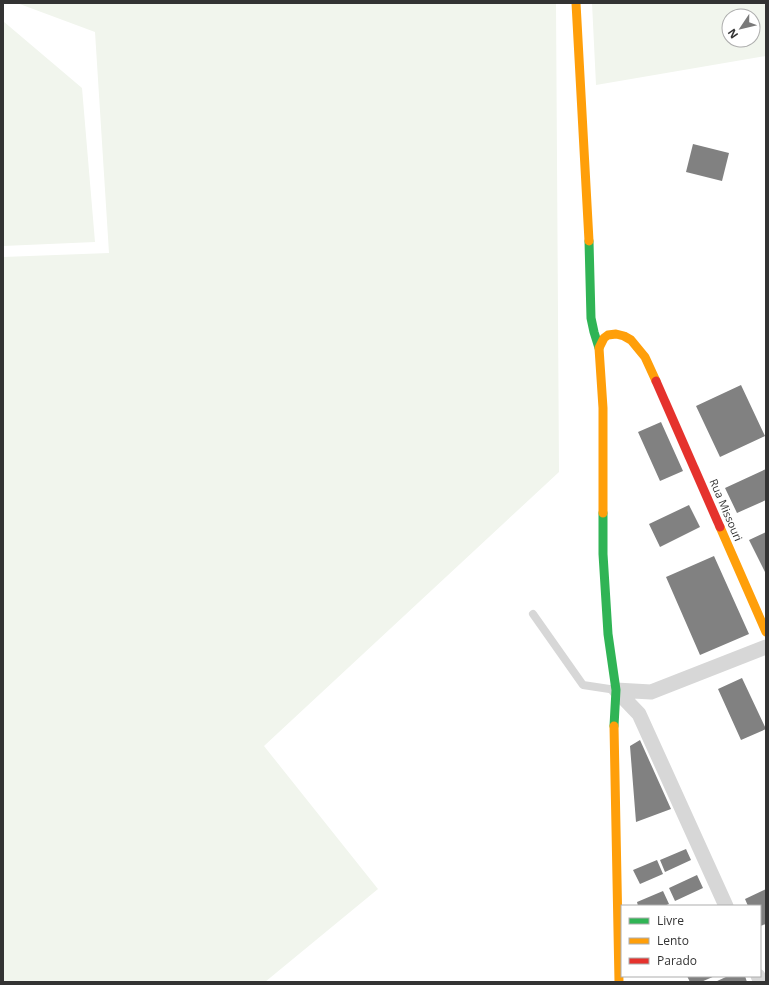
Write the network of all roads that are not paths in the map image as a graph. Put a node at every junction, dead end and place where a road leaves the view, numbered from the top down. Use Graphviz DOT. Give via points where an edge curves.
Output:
graph roads {
  1 [pos="576,3"];
  2 [pos="599,348"];
  3 [pos="533,614"];
  4 [pos="766,632"];
  5 [pos="766,647"];
  6 [pos="616,690"];
  7 [pos="726,905"];
  8 [pos="619,982"];
  1 -- 2 [label="street" via="591,321 593,335"];
  2 -- 4 [label="street, Rua Missouri" via="607,335 628,337 634,341 647,360"];
  2 -- 6 [label="street" via="604,408 603,554 608,634"];
  3 -- 6 [label="lane" via="583,685"];
  5 -- 6 [label="street" via="651,692"];
  6 -- 7 [label="street" via="639,714"];
  6 -- 8 [label="street" via="613,736"];
}
